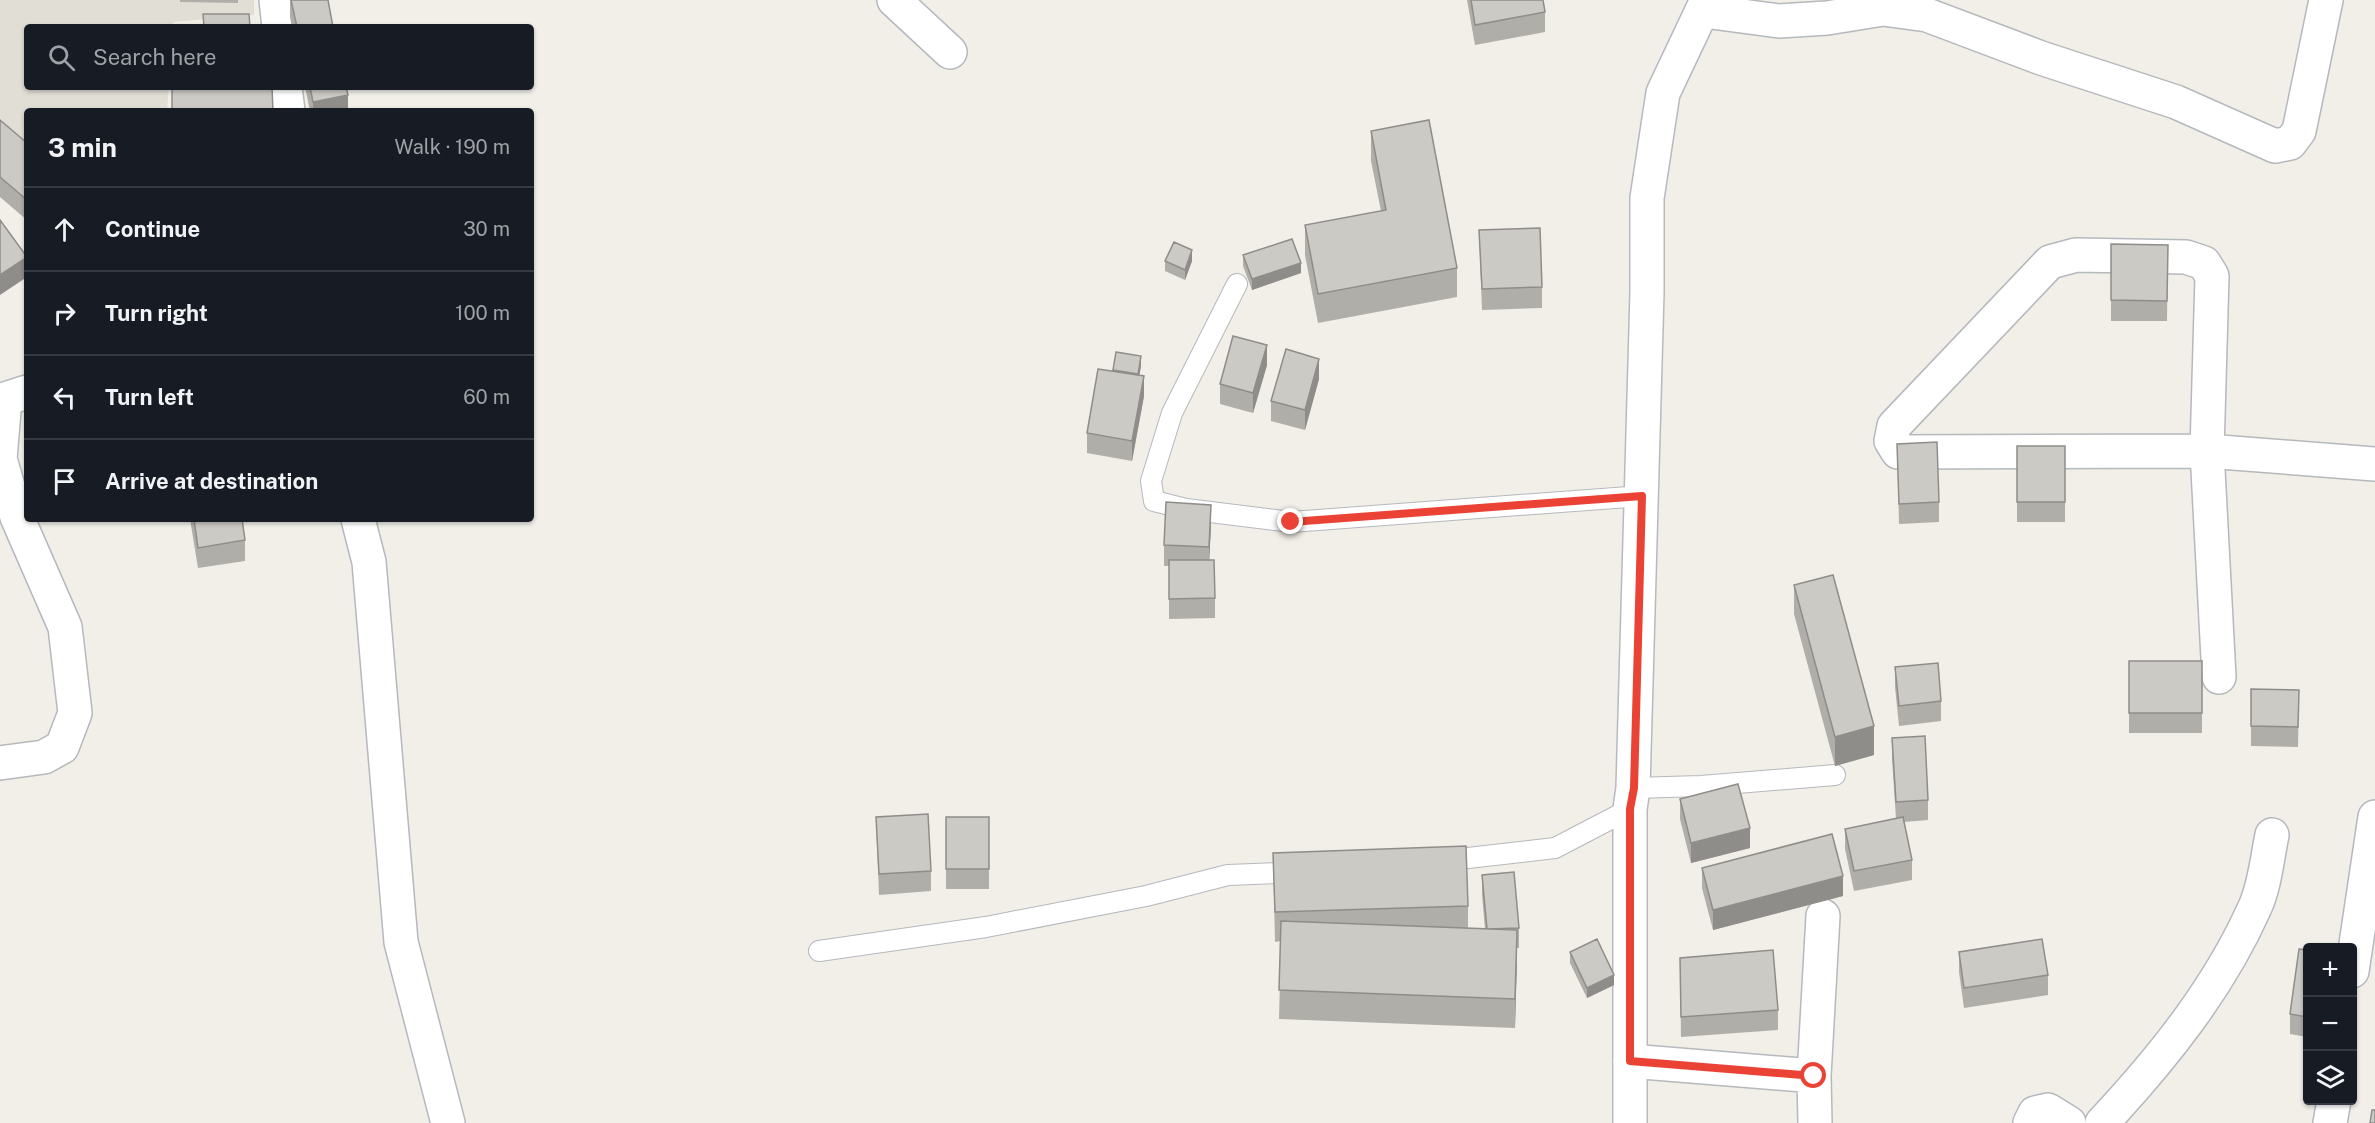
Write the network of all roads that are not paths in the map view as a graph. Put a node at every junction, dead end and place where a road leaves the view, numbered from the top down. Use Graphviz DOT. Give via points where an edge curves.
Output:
graph roads {
  1 [pos="276,0"];
  2 [pos="894,0"];
  3 [pos="2326,0"];
  4 [pos="1706,6"];
  5 [pos="279,24"];
  6 [pos="950,52"];
  7 [pos="285,90"];
  8 [pos="288,108"];
  9 [pos="1237,284"];
  10 [pos="11,397"];
  11 [pos="2207,451"];
  12 [pos="2375,464"];
  13 [pos="1642,496"];
  14 [pos="359,522"];
  15 [pos="2219,678"];
  16 [pos="0,764"];
  17 [pos="1835,775"];
  18 [pos="1632,798"];
  19 [pos="2375,817"];
  20 [pos="2272,835"];
  21 [pos="1425,863"];
  22 [pos="1320,871"];
  23 [pos="1823,916"];
  24 [pos="2356,943"];
  25 [pos="819,951"];
  26 [pos="1630,1061"];
  27 [pos="1814,1076"];
  28 [pos="2333,1105"];
  29 [pos="448,1123"];
  30 [pos="1630,1123"];
  31 [pos="1815,1123"];
  32 [pos="2030,1123"];
  33 [pos="2068,1123"];
  34 [pos="2102,1123"];
  35 [pos="2330,1123"];
  1 -- 5 [label="street"];
  2 -- 6 [label="street"];
  3 -- 4 [label="street" via="2299,131 2290,143 2275,146 2176,102 1927,15 1883,9 1779,21"];
  4 -- 13 [label="street" via="1663,93 1647,198"];
  7 -- 8 [label="street"];
  9 -- 13 [label="lane" via="1172,413 1150,481 1154,501 1186,509 1291,522"];
  10 -- 16 [label="street" via="0,459 17,517 65,627 75,713 62,747 44,757"];
  11 -- 11 [label="street" via="1898,452 1892,441 1894,426 2050,262 2076,255 2186,257 2204,262 2212,276"];
  11 -- 12 [label="street"];
  11 -- 15 [label="street"];
  13 -- 18 [label="street"];
  14 -- 29 [label="street" via="369,562 401,942"];
  17 -- 18 [label="lane" via="1701,786"];
  18 -- 21 [label="lane" via="1555,848"];
  18 -- 26 [label="street"];
  19 -- 24 [label="street"];
  20 -- 34 [label="street" via="2256,905 2225,964 2154,1066"];
  22 -- 25 [label="lane" via="1227,875 1146,896 998,925"];
  23 -- 27 [label="street"];
  26 -- 27 [label="street"];
  26 -- 30 [label="street"];
  27 -- 31 [label="street"];
  28 -- 35 [label="street"];
  32 -- 33 [label="street" via="2035,1113 2048,1110"];
}
